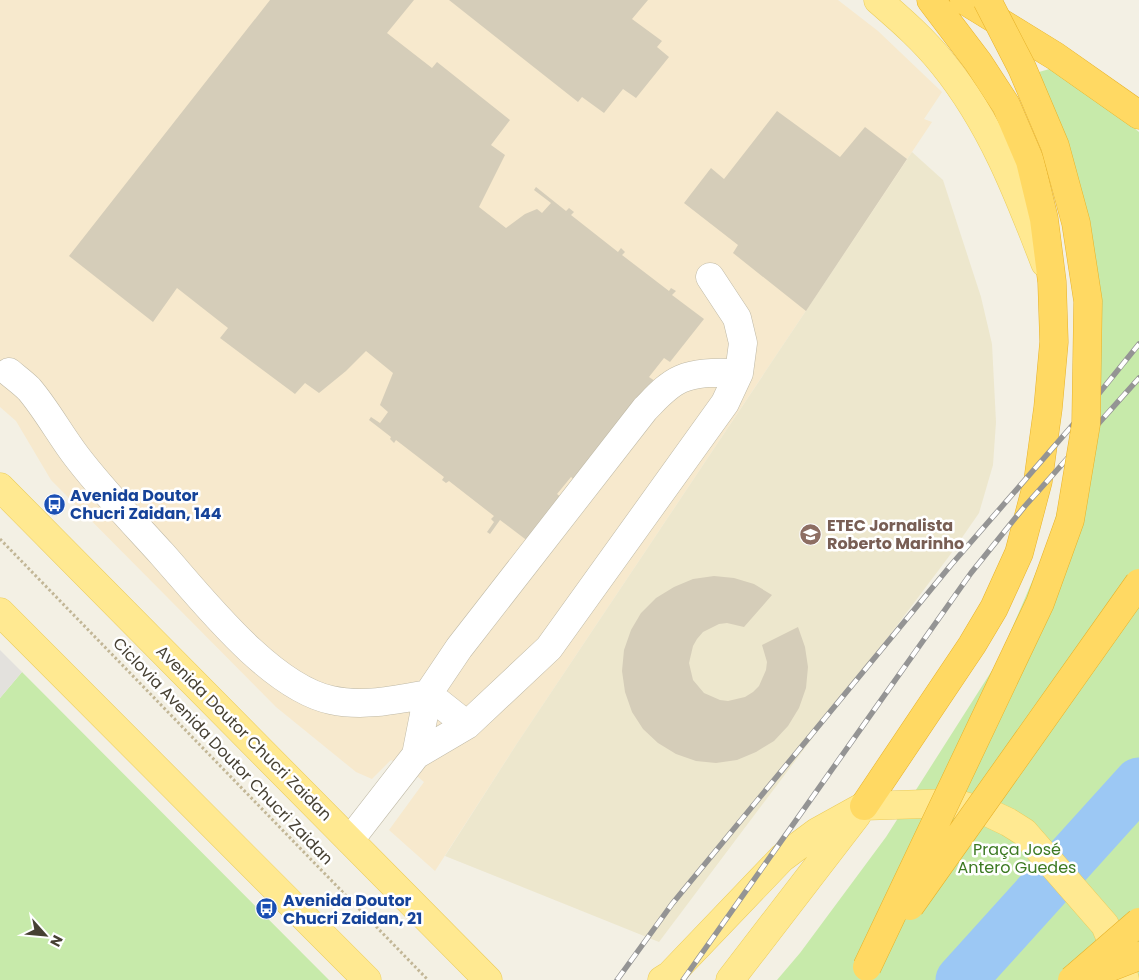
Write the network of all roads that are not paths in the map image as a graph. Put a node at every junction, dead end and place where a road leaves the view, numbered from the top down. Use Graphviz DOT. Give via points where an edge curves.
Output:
graph roads {
  1 [pos="878,0"];
  2 [pos="930,0"];
  3 [pos="964,0"];
  4 [pos="987,0"];
  5 [pos="1139,115"];
  6 [pos="710,277"];
  7 [pos="1052,282"];
  8 [pos="9,372"];
  9 [pos="739,373"];
  10 [pos="0,487"];
  11 [pos="1139,583"];
  12 [pos="0,612"];
  13 [pos="428,694"];
  14 [pos="466,725"];
  15 [pos="416,755"];
  16 [pos="864,806"];
  17 [pos="350,840"];
  18 [pos="1139,922"];
  19 [pos="1139,956"];
  20 [pos="862,973"];
  21 [pos="366,980"];
  22 [pos="488,980"];
  23 [pos="662,980"];
  24 [pos="730,980"];
  25 [pos="1072,980"];
  26 [pos="1077,980"];
  27 [pos="1126,980"];
  1 -- 7 [label="main road" via="904,22 943,64 974,107 1001,156"];
  2 -- 7 [label="highway" via="978,62 1006,105 1024,145 1044,219"];
  3 -- 5 [label="highway" via="1055,56"];
  4 -- 20 [label="highway, bridge" via="1022,68 1055,146 1076,223 1088,301 1086,424 1070,520 1040,603"];
  6 -- 9 [label="lane" via="737,318 743,343"];
  7 -- 16 [label="highway" via="1054,342 1048,408 1038,481 1019,553 994,608 972,645"];
  8 -- 13 [label="lane" via="37,399 77,457 111,497 226,625 278,675 329,700 357,704"];
  9 -- 13 [label="lane" via="705,373 681,379 645,409 459,648"];
  9 -- 14 [label="lane" via="725,402 549,648"];
  10 -- 17 [label="main road, Avenida Doutor Chucri Zaidan"];
  11 -- 20 [label="highway, bridge"];
  12 -- 21 [label="main road"];
  13 -- 14 [label="lane"];
  13 -- 15 [label="lane"];
  14 -- 15 [label="lane"];
  15 -- 17 [label="lane"];
  16 -- 23 [label="main road" via="816,832 782,858 670,976"];
  16 -- 24 [label="main road"];
  16 -- 27 [label="main road" via="954,804 989,813 1024,832 1106,925"];
  17 -- 22 [label="main road, Avenida Doutor Chucri Zaidan"];
  18 -- 25 [label="highway, bridge"];
  19 -- 26 [label="highway, bridge"];
}
